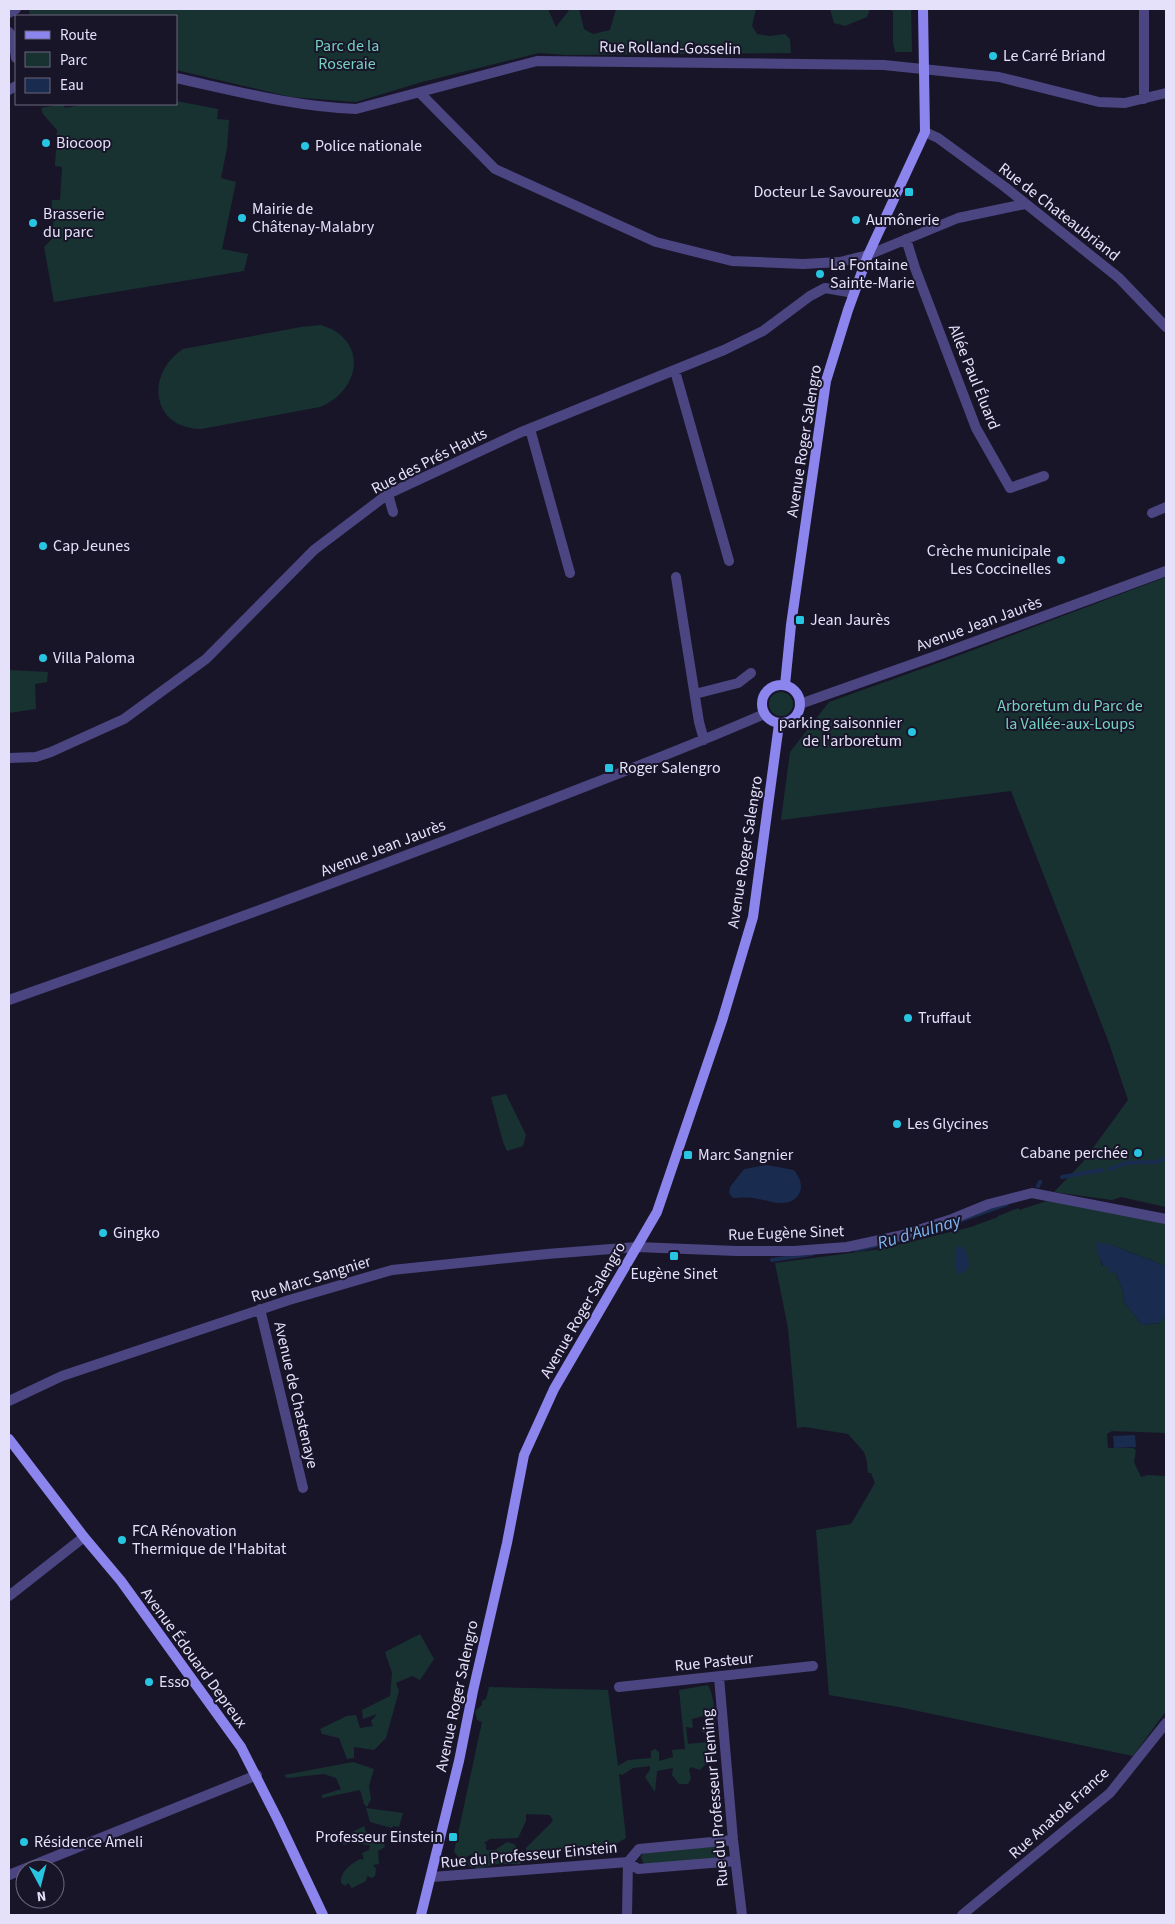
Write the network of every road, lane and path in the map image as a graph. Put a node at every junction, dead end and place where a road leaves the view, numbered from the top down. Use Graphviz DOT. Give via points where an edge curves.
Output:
graph roads {
  1 [pos="16,9"];
  2 [pos="923,9"];
  3 [pos="1144,9"];
  4 [pos="9,13"];
  5 [pos="9,32"];
  6 [pos="15,51"];
  7 [pos="923,70"];
  8 [pos="178,78"];
  9 [pos="420,93"];
  10 [pos="1166,93"];
  11 [pos="1144,99"];
  12 [pos="925,132"];
  13 [pos="1025,204"];
  14 [pos="906,239"];
  15 [pos="868,255"];
  16 [pos="854,293"];
  17 [pos="1166,327"];
  18 [pos="675,370"];
  19 [pos="530,429"];
  20 [pos="1044,476"];
  21 [pos="388,494"];
  22 [pos="1166,507"];
  23 [pos="393,512"];
  24 [pos="1152,513"];
  25 [pos="730,562"];
  26 [pos="1166,571"];
  27 [pos="570,573"];
  28 [pos="676,577"];
  29 [pos="751,673"];
  30 [pos="784,685"];
  31 [pos="694,694"];
  32 [pos="800,704"];
  33 [pos="764,714"];
  34 [pos="780,724"];
  35 [pos="704,740"];
  36 [pos="9,758"];
  37 [pos="9,1000"];
  38 [pos="1166,1219"];
  39 [pos="637,1247"];
  40 [pos="260,1309"];
  41 [pos="9,1401"];
  42 [pos="9,1439"];
  43 [pos="303,1488"];
  44 [pos="84,1537"];
  45 [pos="9,1596"];
  46 [pos="813,1666"];
  47 [pos="719,1677"];
  48 [pos="619,1687"];
  49 [pos="1166,1723"];
  50 [pos="257,1775"];
  51 [pos="733,1840"];
  52 [pos="735,1861"];
  53 [pos="628,1862"];
  54 [pos="9,1876"];
  55 [pos="432,1877"];
  56 [pos="322,1915"];
  57 [pos="421,1915"];
  58 [pos="627,1915"];
  59 [pos="742,1915"];
  60 [pos="962,1915"];
  1 -- 4 [label="street"];
  2 -- 7 [label="main road, Avenue Roger Salengro"];
  3 -- 11 [label="street"];
  5 -- 6 [label="street"];
  7 -- 9 [label="street, Rue Rolland-Gosselin" via="884,65 538,61"];
  7 -- 11 [label="street, Rue Rolland-Gosselin" via="998,77 1099,102 1125,103"];
  7 -- 12 [label="main road, Avenue Roger Salengro"];
  8 -- 9 [label="street, Rue Rolland-Gosselin" via="295,104 329,108 356,109"];
  9 -- 15 [label="street" via="495,169 656,242 732,262 809,264 840,262"];
  10 -- 11 [label="street, Rue Rolland-Gosselin"];
  12 -- 13 [label="street, Rue de Chateaubriand" via="946,144"];
  12 -- 15 [label="main road, Avenue Roger Salengro"];
  13 -- 14 [label="street" via="958,218"];
  13 -- 17 [label="street, Rue de Chateaubriand" via="1119,278"];
  14 -- 15 [label="street"];
  14 -- 20 [label="street, Allée Paul Éluard" via="914,268 976,428 1010,488"];
  15 -- 16 [label="main road, Avenue Roger Salengro"];
  16 -- 18 [label="street, Rue des Prés Hauts" via="825,288 763,332"];
  16 -- 30 [label="main road, Avenue Roger Salengro" via="826,381"];
  18 -- 19 [label="street, Rue des Prés Hauts"];
  18 -- 25 [label="street"];
  19 -- 21 [label="street, Rue des Prés Hauts"];
  19 -- 27 [label="street"];
  21 -- 23 [label="street"];
  21 -- 36 [label="street, Rue des Prés Hauts" via="314,550 206,659 124,719 51,752 36,757"];
  22 -- 24 [label="street"];
  26 -- 32 [label="street, Avenue Jean Jaurès"];
  28 -- 31 [label="street"];
  29 -- 31 [label="street" via="738,683"];
  30 -- 32 [label="main road" via="798,695"];
  30 -- 33 [label="main road" via="777,685 766,692 762,707"];
  31 -- 35 [label="street"];
  32 -- 34 [label="main road" via="794,719"];
  33 -- 34 [label="main road" via="772,722"];
  33 -- 35 [label="street, Avenue Jean Jaurès"];
  34 -- 39 [label="main road, Avenue Roger Salengro" via="753,917 657,1212"];
  35 -- 37 [label="street, Avenue Jean Jaurès" via="381,865"];
  38 -- 39 [label="street, Rue Eugène Sinet" via="1032,1193 903,1235 847,1247 737,1252"];
  39 -- 40 [label="street, Rue Marc Sangnier" via="392,1270"];
  39 -- 55 [label="main road, Avenue Roger Salengro" via="554,1389 524,1455"];
  40 -- 41 [label="street, Rue Marc Sangnier" via="62,1376"];
  40 -- 43 [label="street, Avenue de Chastenaye"];
  42 -- 44 [label="main road, Avenue Édouard Depreux"];
  44 -- 45 [label="street"];
  44 -- 50 [label="main road, Avenue Édouard Depreux" via="121,1581 241,1747"];
  46 -- 47 [label="street, Rue Pasteur"];
  47 -- 48 [label="street, Rue Pasteur"];
  47 -- 51 [label="street, Rue du Professeur Fleming"];
  49 -- 60 [label="street, Rue Anatole France" via="1110,1793"];
  50 -- 54 [label="street"];
  50 -- 56 [label="main road, Avenue Édouard Depreux"];
  51 -- 52 [label="street, Rue du Professeur Fleming"];
  51 -- 53 [label="street, Rue du Professeur Einstein" via="639,1849"];
  52 -- 53 [label="street, Rue du Professeur Einstein" via="638,1869"];
  52 -- 59 [label="street, Rue du Professeur Fleming"];
  53 -- 55 [label="street, Rue du Professeur Einstein"];
  53 -- 58 [label="street"];
  55 -- 57 [label="main road, Avenue Roger Salengro"];
}
